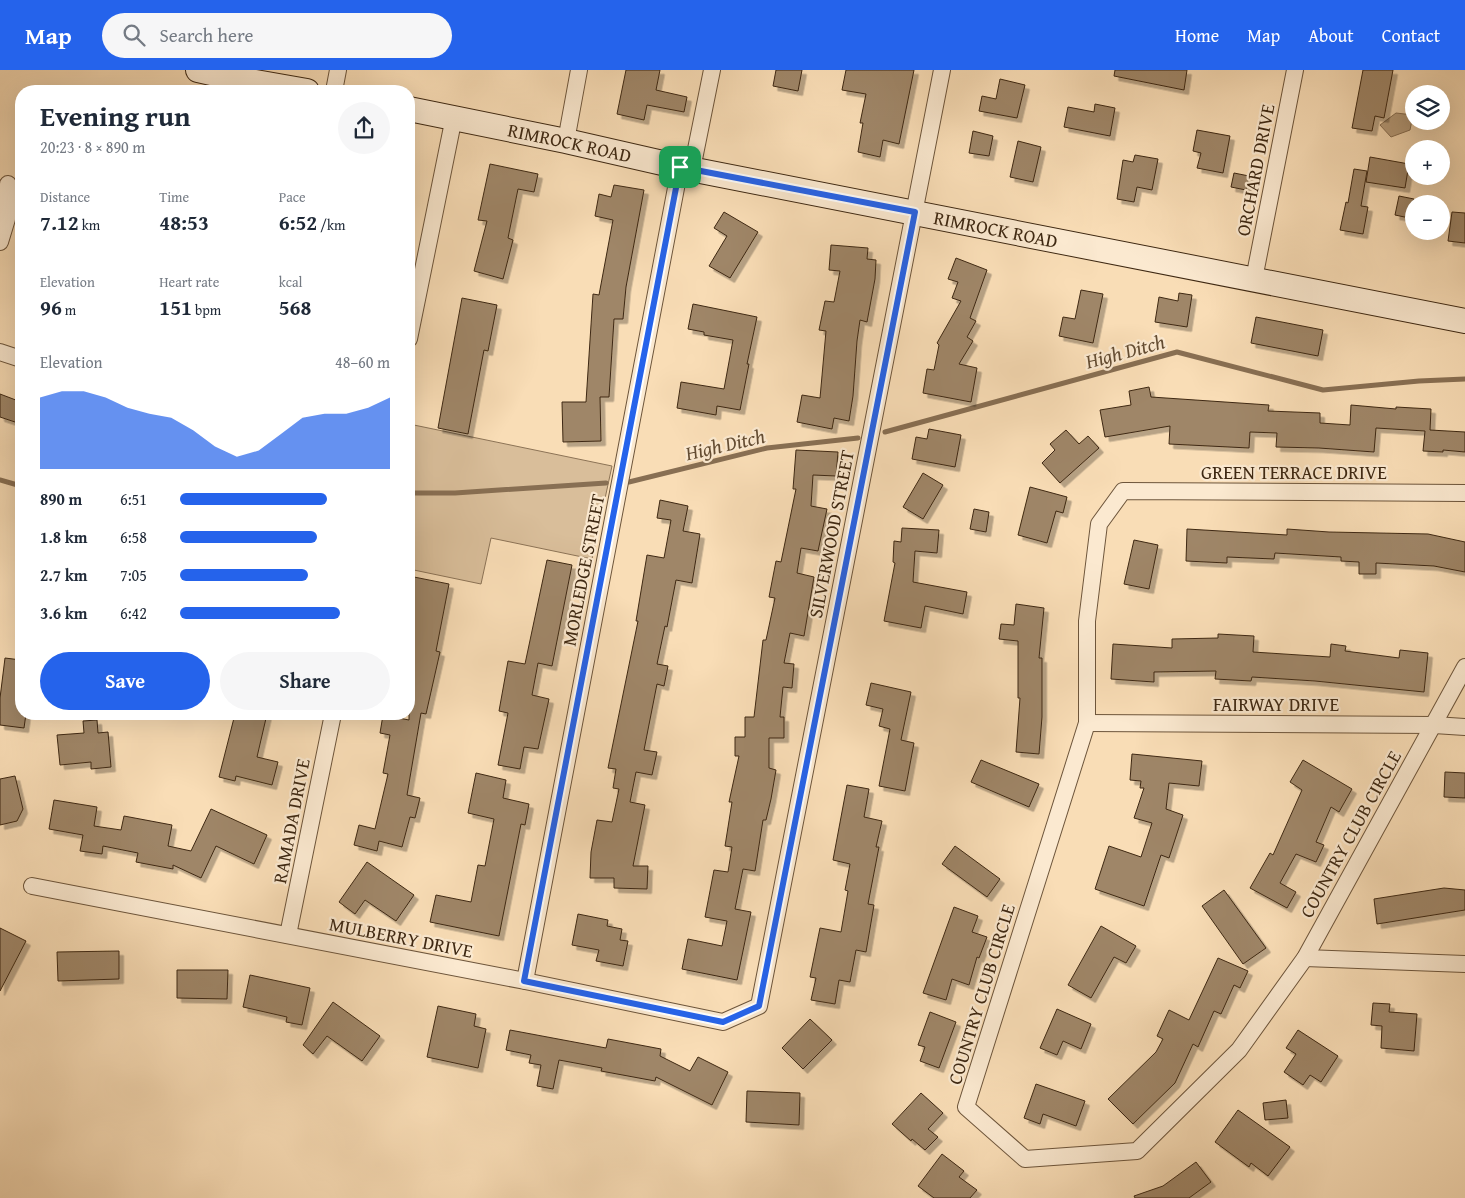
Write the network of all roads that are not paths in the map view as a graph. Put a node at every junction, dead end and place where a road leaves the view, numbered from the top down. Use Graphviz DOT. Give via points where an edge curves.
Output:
graph roads {
  1 [pos="198,70"];
  2 [pos="338,70"];
  3 [pos="579,70"];
  4 [pos="712,70"];
  5 [pos="942,70"];
  6 [pos="1295,70"];
  7 [pos="236,85"];
  8 [pos="335,85"];
  9 [pos="415,110"];
  10 [pos="454,117"];
  11 [pos="566,141"];
  12 [pos="686,168"];
  13 [pos="8,184"];
  14 [pos="915,212"];
  15 [pos="0,242"];
  16 [pos="1254,278"];
  17 [pos="415,309"];
  18 [pos="1465,321"];
  19 [pos="0,352"];
  20 [pos="15,357"];
  21 [pos="1123,491"];
  22 [pos="1465,493"];
  23 [pos="1465,667"];
  24 [pos="332,720"];
  25 [pos="1087,723"];
  26 [pos="1434,725"];
  27 [pos="1465,727"];
  28 [pos="32,886"];
  29 [pos="288,936"];
  30 [pos="1305,958"];
  31 [pos="1465,964"];
  32 [pos="524,981"];
  33 [pos="759,1006"];
  1 -- 7 [label="main road"];
  2 -- 8 [label="street"];
  3 -- 11 [label="street"];
  4 -- 12 [label="street, MORLEDGE STREET"];
  5 -- 14 [label="street, SILVERWOOD STREET"];
  6 -- 16 [label="street, ORCHARD DRIVE"];
  9 -- 10 [label="main road, RIMROCK ROAD"];
  10 -- 11 [label="main road, RIMROCK ROAD"];
  10 -- 17 [label="street"];
  11 -- 12 [label="main road, RIMROCK ROAD"];
  12 -- 14 [label="main road, RIMROCK ROAD"];
  12 -- 32 [label="street, MORLEDGE STREET"];
  13 -- 15 [label="street" via="7,219"];
  14 -- 16 [label="main road, RIMROCK ROAD"];
  14 -- 33 [label="street, SILVERWOOD STREET"];
  16 -- 18 [label="main road, RIMROCK ROAD"];
  19 -- 20 [label="street"];
  21 -- 22 [label="street, GREEN TERRACE DRIVE"];
  21 -- 25 [label="street, COUNTRY CLUB CIRCLE" via="1099,524 1087,621"];
  23 -- 26 [label="street, COUNTRY CLUB CIRCLE"];
  24 -- 29 [label="street, RAMADA DRIVE"];
  25 -- 26 [label="street, FAIRWAY DRIVE"];
  25 -- 30 [label="street, COUNTRY CLUB CIRCLE" via="966,1107 1025,1159 1137,1151 1239,1050"];
  26 -- 27 [label="street, FAIRWAY DRIVE"];
  26 -- 30 [label="street, COUNTRY CLUB CIRCLE"];
  28 -- 29 [label="street, MULBERRY DRIVE"];
  29 -- 32 [label="street, MULBERRY DRIVE"];
  30 -- 31 [label="street"];
  32 -- 33 [label="street, MULBERRY DRIVE" via="723,1022"];
}
